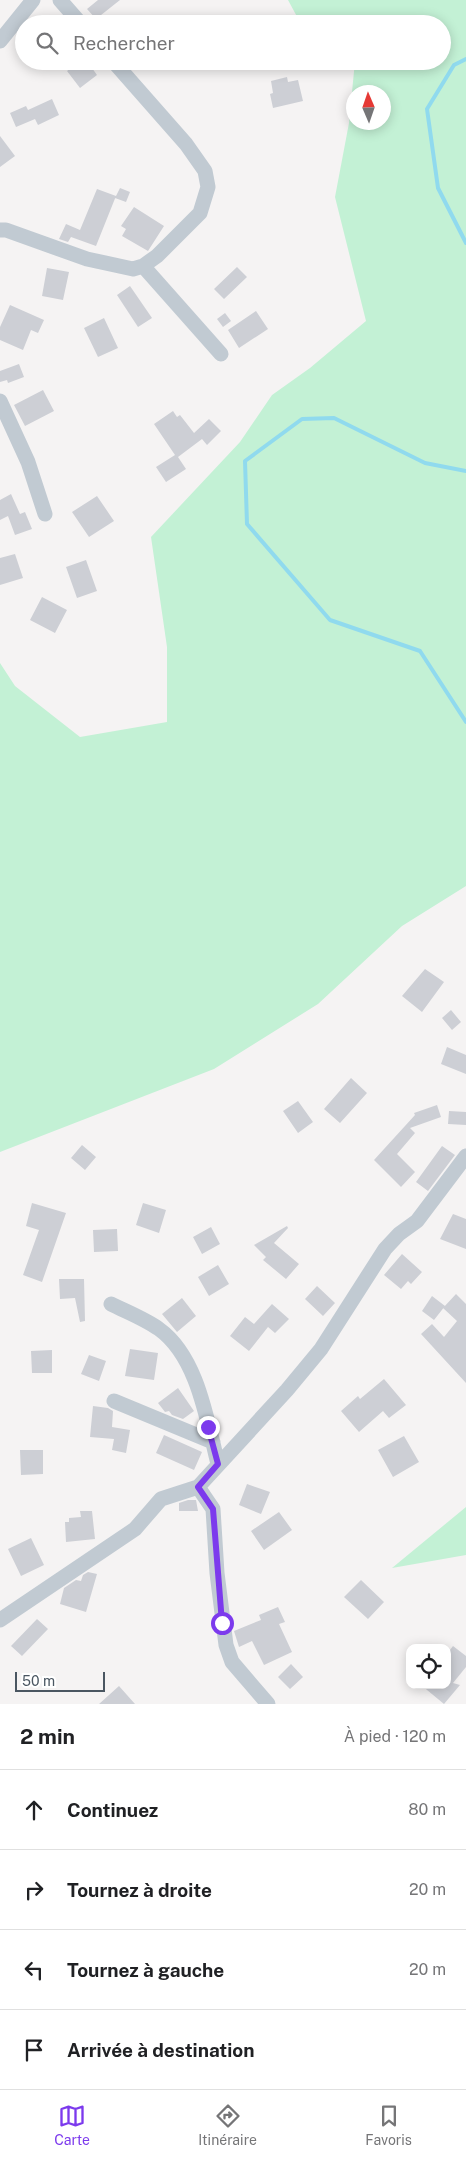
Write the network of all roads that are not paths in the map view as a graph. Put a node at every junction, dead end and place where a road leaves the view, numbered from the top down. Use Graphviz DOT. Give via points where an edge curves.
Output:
graph roads {
  1 [pos="33,0"];
  2 [pos="60,0"];
  3 [pos="21,15"];
  4 [pos="72,15"];
  5 [pos="15,23"];
  6 [pos="0,42"];
  7 [pos="121,70"];
  8 [pos="0,230"];
  9 [pos="143,266"];
  10 [pos="221,354"];
  11 [pos="0,402"];
  12 [pos="45,514"];
  13 [pos="466,1156"];
  14 [pos="111,1304"];
  15 [pos="114,1401"];
  16 [pos="212,1442"];
  17 [pos="218,1464"];
  18 [pos="198,1487"];
  19 [pos="0,1620"];
  20 [pos="268,1704"];
  1 -- 3 [label="street"];
  2 -- 4 [label="street"];
  5 -- 6 [label="street"];
  7 -- 9 [label="street" via="186,144 205,171 208,187 200,213"];
  8 -- 9 [label="street" via="120,268"];
  9 -- 10 [label="street"];
  11 -- 12 [label="street" via="28,462"];
  13 -- 17 [label="street" via="418,1221 399,1234 386,1249 321,1350"];
  14 -- 16 [label="street" via="159,1329 171,1340 199,1387"];
  15 -- 16 [label="street"];
  16 -- 17 [label="street"];
  17 -- 18 [label="street"];
  18 -- 19 [label="street" via="160,1500 135,1529"];
  18 -- 20 [label="street" via="213,1509 226,1645 232,1662"];
}
